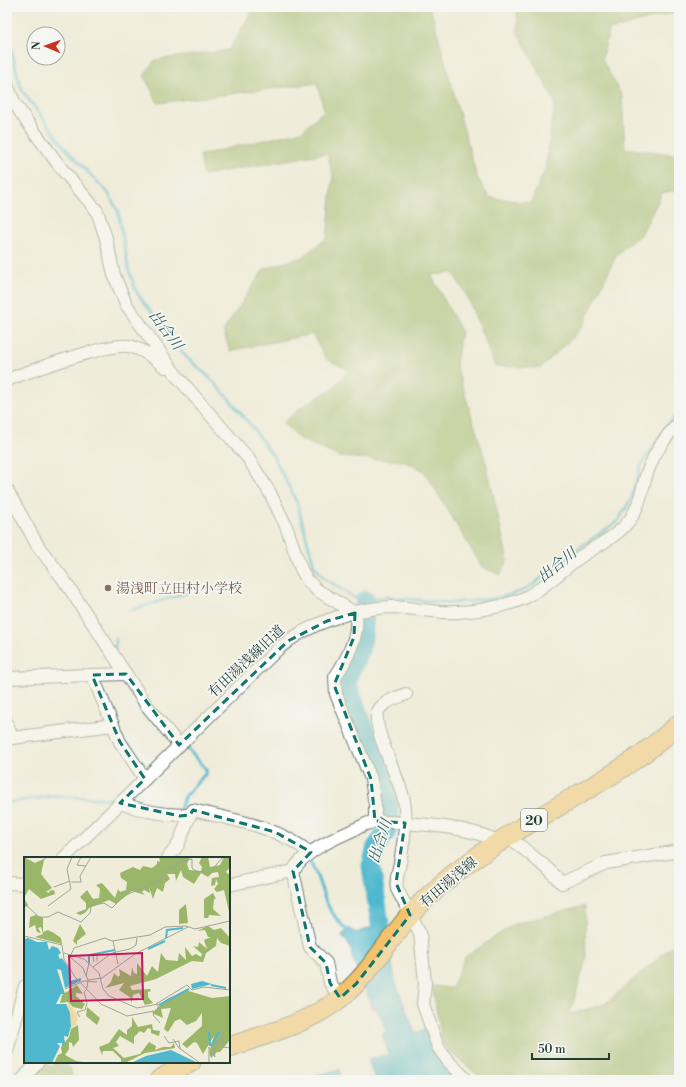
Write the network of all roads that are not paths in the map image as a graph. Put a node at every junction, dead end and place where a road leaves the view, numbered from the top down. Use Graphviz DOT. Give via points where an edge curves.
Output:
graph roads {
  1 [pos="7,85"];
  2 [pos="176,375"];
  3 [pos="7,380"];
  4 [pos="679,423"];
  5 [pos="7,490"];
  6 [pos="355,613"];
  7 [pos="126,674"];
  8 [pos="92,675"];
  9 [pos="7,678"];
  10 [pos="406,694"];
  11 [pos="7,723"];
  12 [pos="679,724"];
  13 [pos="113,725"];
  14 [pos="179,745"];
  15 [pos="145,779"];
  16 [pos="120,803"];
  17 [pos="190,815"];
  18 [pos="375,821"];
  19 [pos="405,823"];
  20 [pos="504,839"];
  21 [pos="679,851"];
  22 [pos="310,853"];
  23 [pos="65,857"];
  24 [pos="169,857"];
  25 [pos="293,871"];
  26 [pos="7,883"];
  27 [pos="24,884"];
  28 [pos="230,885"];
  29 [pos="405,922"];
  30 [pos="24,990"];
  31 [pos="340,998"];
  32 [pos="230,1047"];
  33 [pos="7,1050"];
  34 [pos="37,1063"];
  35 [pos="189,1063"];
  36 [pos="22,1080"];
  37 [pos="160,1080"];
  38 [pos="467,1080"];
  1 -- 2 [label="street" via="15,104 28,123 97,211 120,293"];
  2 -- 3 [label="street" via="148,355 121,345"];
  2 -- 6 [label="street" via="258,472 282,517 307,580 317,590"];
  4 -- 6 [label="street, 有田湯浅線旧道" via="653,458 636,510 627,524 613,537 527,597 502,605 454,612 391,607"];
  5 -- 7 [label="street" via="38,546 64,580"];
  6 -- 14 [label="street, 有田湯浅線旧道" via="327,621 288,641"];
  6 -- 18 [label="street" via="357,618 354,637 335,677 334,685 371,779"];
  7 -- 8 [label="street"];
  7 -- 14 [label="street"];
  8 -- 9 [label="street"];
  8 -- 13 [label="street"];
  10 -- 19 [label="street" via="382,705 377,716 381,737 402,792 406,810"];
  11 -- 13 [label="street" via="12,738"];
  12 -- 20 [label="main road, 有田湯浅線 / 20" via="630,761"];
  13 -- 15 [label="street" via="128,756"];
  14 -- 15 [label="street, 有田湯浅線旧道"];
  15 -- 16 [label="street, 有田湯浅線旧道"];
  16 -- 17 [label="street" via="159,814"];
  16 -- 23 [label="street, 有田湯浅線旧道"];
  17 -- 22 [label="street" via="193,810 275,832 296,842"];
  17 -- 24 [label="street" via="178,845"];
  18 -- 19 [label="street"];
  18 -- 22 [label="street"];
  19 -- 20 [label="street" via="476,832"];
  19 -- 29 [label="street" via="396,883"];
  20 -- 21 [label="street" via="547,868 562,883 606,863"];
  20 -- 29 [label="main road, 有田湯浅線 / 20" via="445,881"];
  22 -- 25 [label="street" via="297,863"];
  25 -- 28 [label="street"];
  25 -- 31 [label="street" via="310,947 326,963 330,983"];
  26 -- 27 [label="street"];
  29 -- 31 [label="main road, 有田湯浅線 / 20" via="356,984"];
  29 -- 38 [label="street" via="421,937 424,1004 435,1039 442,1053"];
  30 -- 33 [label="street"];
  31 -- 32 [label="main road, 有田湯浅線 / 20" via="300,1022"];
  34 -- 36 [label="street"];
  35 -- 37 [label="main road"];
}
